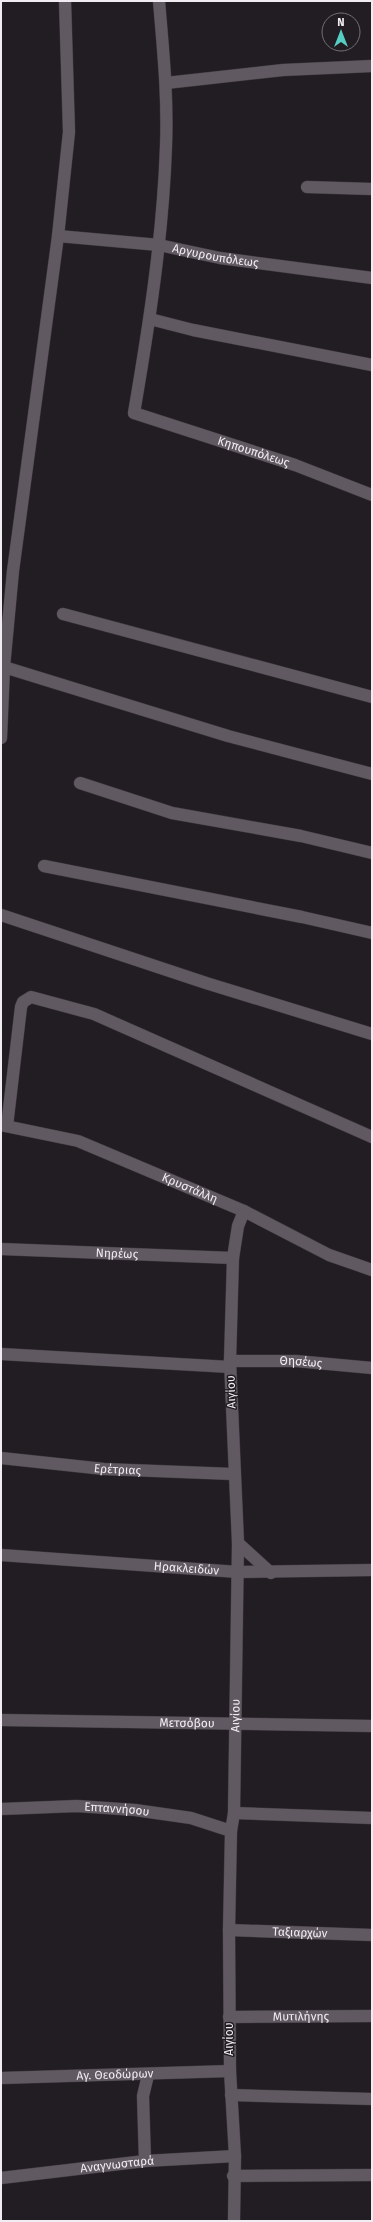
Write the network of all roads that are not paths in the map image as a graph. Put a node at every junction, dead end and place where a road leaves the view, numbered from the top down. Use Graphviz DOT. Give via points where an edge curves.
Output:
graph roads {
  1 [pos="65,1"];
  2 [pos="159,1"];
  3 [pos="372,66"];
  4 [pos="166,83"];
  5 [pos="307,187"];
  6 [pos="372,189"];
  7 [pos="58,236"];
  8 [pos="159,245"];
  9 [pos="372,278"];
  10 [pos="150,319"];
  11 [pos="372,364"];
  12 [pos="372,495"];
  13 [pos="63,614"];
  14 [pos="4,667"];
  15 [pos="372,697"];
  16 [pos="1,738"];
  17 [pos="372,774"];
  18 [pos="80,783"];
  19 [pos="372,853"];
  20 [pos="44,866"];
  21 [pos="1,915"];
  22 [pos="372,933"];
  23 [pos="372,1034"];
  24 [pos="4,1125"];
  25 [pos="372,1137"];
  26 [pos="244,1211"];
  27 [pos="1,1249"];
  28 [pos="233,1258"];
  29 [pos="372,1270"];
  30 [pos="1,1354"];
  31 [pos="230,1364"];
  32 [pos="372,1368"];
  33 [pos="1,1458"];
  34 [pos="233,1474"];
  35 [pos="238,1543"];
  36 [pos="1,1555"];
  37 [pos="372,1570"];
  38 [pos="238,1572"];
  39 [pos="271,1573"];
  40 [pos="1,1720"];
  41 [pos="236,1725"];
  42 [pos="372,1726"];
  43 [pos="1,1809"];
  44 [pos="234,1813"];
  45 [pos="372,1818"];
  46 [pos="231,1831"];
  47 [pos="229,1930"];
  48 [pos="372,1935"];
  49 [pos="372,2016"];
  50 [pos="229,2018"];
  51 [pos="230,2071"];
  52 [pos="148,2075"];
  53 [pos="1,2078"];
  54 [pos="232,2095"];
  55 [pos="372,2099"];
  56 [pos="235,2156"];
  57 [pos="145,2161"];
  58 [pos="372,2175"];
  59 [pos="233,2176"];
  60 [pos="1,2178"];
  61 [pos="234,2221"];
  1 -- 7 [label="street" via="69,132"];
  2 -- 4 [label="street"];
  3 -- 4 [label="street" via="283,70"];
  4 -- 8 [label="street" via="166,146"];
  5 -- 6 [label="street"];
  7 -- 8 [label="street, Αργυρουπόλεως"];
  7 -- 14 [label="street" via="14,563"];
  8 -- 9 [label="street, Αργυρουπόλεως" via="220,258"];
  8 -- 10 [label="street"];
  10 -- 11 [label="street" via="193,330"];
  10 -- 12 [label="street, Κηπουπόλεως" via="134,413 295,465"];
  13 -- 15 [label="street"];
  14 -- 16 [label="street"];
  14 -- 17 [label="street" via="228,736"];
  18 -- 19 [label="street" via="172,813 301,836"];
  20 -- 22 [label="street"];
  21 -- 23 [label="street" via="206,983"];
  24 -- 25 [label="street" via="21,1007 23,1002 31,997 94,1014"];
  24 -- 26 [label="street, Κρυστάλλη" via="78,1141"];
  26 -- 28 [label="street, Αιγίου" via="238,1226"];
  26 -- 29 [label="street, Κρυστάλλη" via="329,1255"];
  27 -- 28 [label="street, Νηρέως"];
  28 -- 31 [label="street, Αιγίου"];
  30 -- 31 [label="street, Θησέως"];
  31 -- 32 [label="street, Θησέως" via="296,1361"];
  31 -- 34 [label="street, Αιγίου"];
  33 -- 34 [label="street, Ερέτριας" via="104,1469"];
  34 -- 35 [label="street, Αιγίου" via="237,1501"];
  35 -- 38 [label="street, Αιγίου"];
  35 -- 39 [label="street"];
  36 -- 38 [label="street, Ηρακλειδών"];
  37 -- 39 [label="street, Ηρακλειδών"];
  38 -- 39 [label="street, Ηρακλειδών"];
  38 -- 41 [label="street, Αιγίου"];
  40 -- 41 [label="street, Μετσόβου"];
  41 -- 42 [label="street, Μετσόβου"];
  41 -- 44 [label="street, Αιγίου"];
  43 -- 46 [label="street, Επταννήσου" via="76,1806 135,1810 191,1818"];
  44 -- 45 [label="street"];
  44 -- 46 [label="street, Αιγίου"];
  46 -- 47 [label="street, Αιγίου"];
  47 -- 48 [label="street, Ταξιαρχών"];
  47 -- 50 [label="street, Αιγίου"];
  49 -- 50 [label="street, Μυτιλήνης"];
  50 -- 51 [label="street, Αιγίου"];
  51 -- 52 [label="street, Αγ. Θεοδώρων"];
  51 -- 54 [label="street, Αιγίου"];
  52 -- 53 [label="street, Αγ. Θεοδώρων"];
  52 -- 57 [label="street" via="142,2096"];
  54 -- 55 [label="street"];
  54 -- 56 [label="street, Αιγίου"];
  56 -- 57 [label="street, Αναγνωσταρά"];
  56 -- 59 [label="street, Αιγίου"];
  57 -- 60 [label="street, Αναγνωσταρά"];
  58 -- 59 [label="street"];
  59 -- 61 [label="street, Αιγίου"];
}
